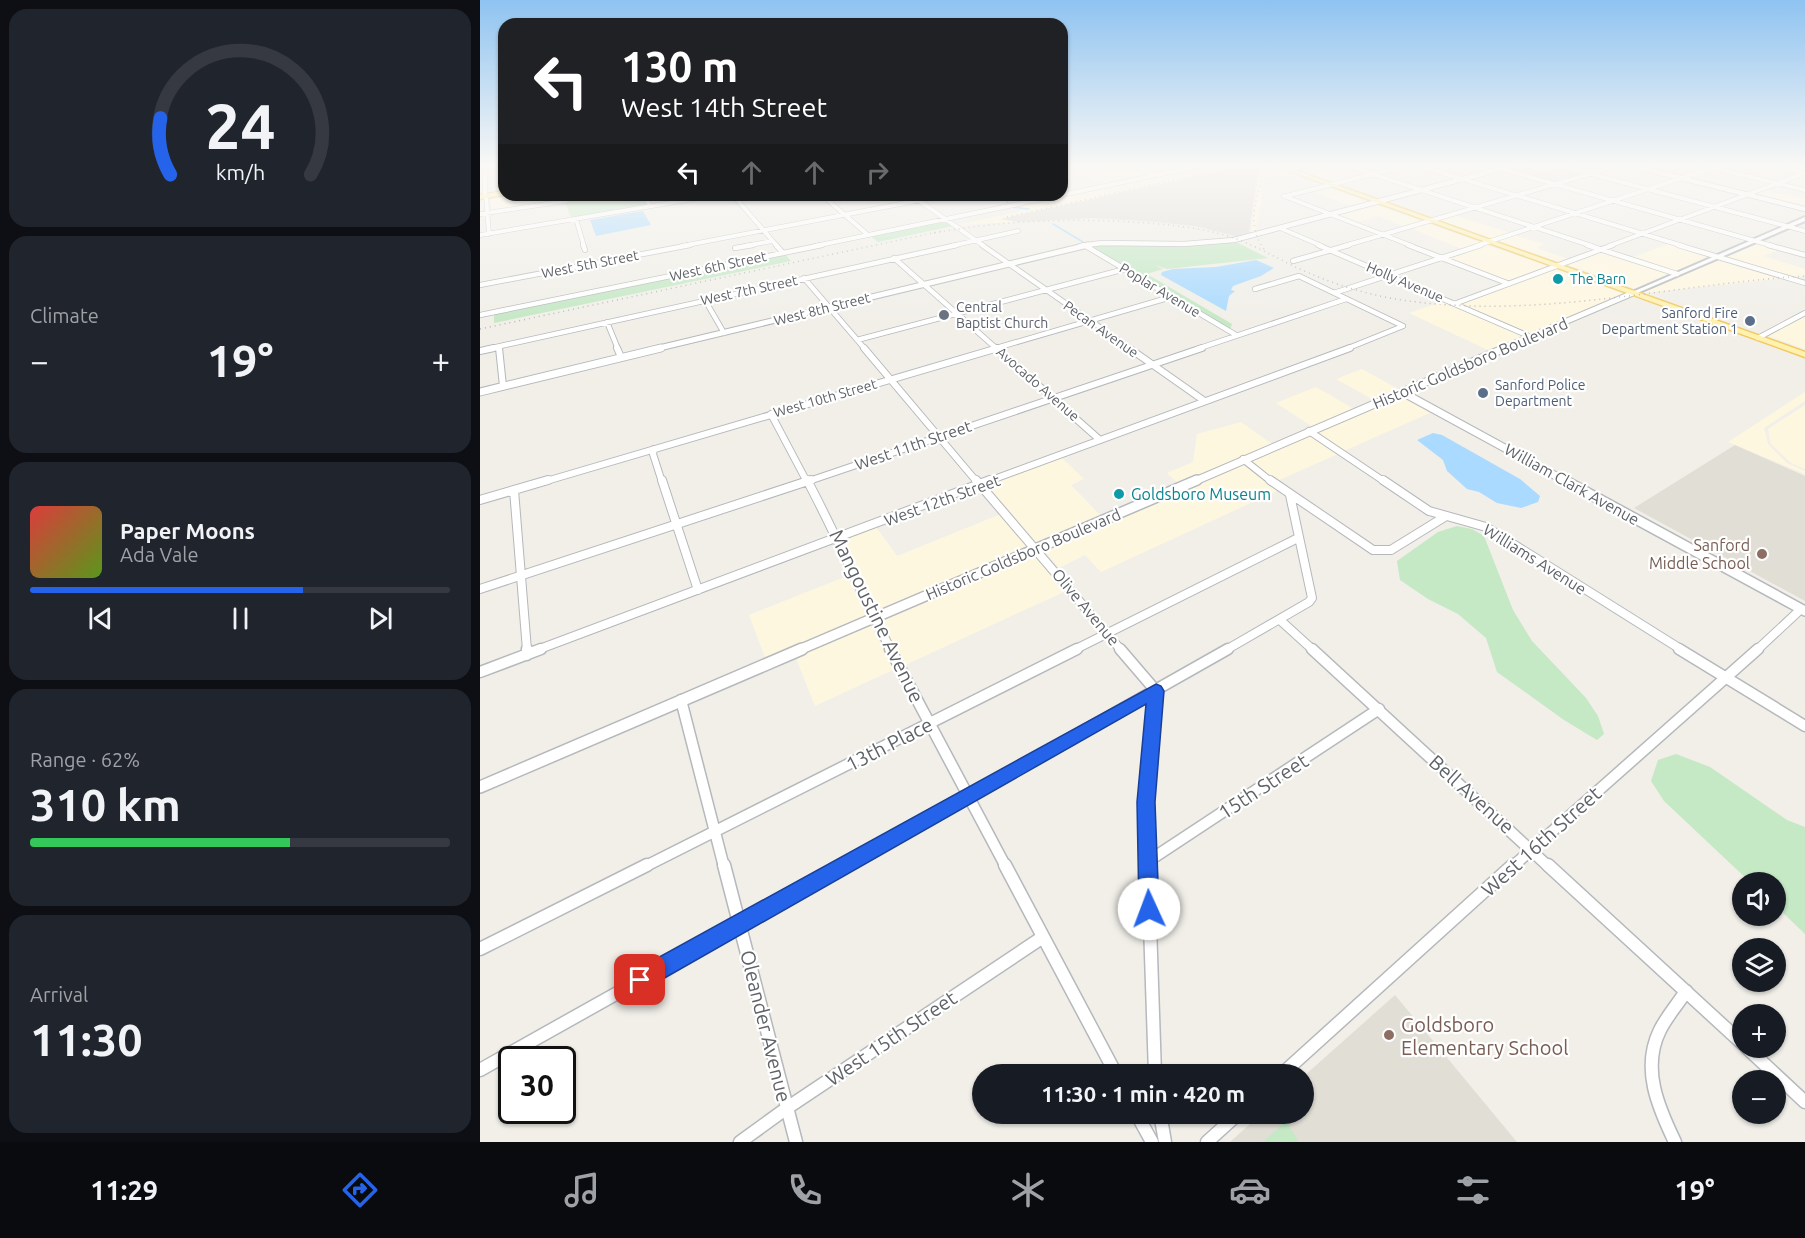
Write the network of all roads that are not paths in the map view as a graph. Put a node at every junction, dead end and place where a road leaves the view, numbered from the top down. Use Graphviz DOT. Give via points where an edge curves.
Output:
graph roads {
  1 [pos="487,217"];
  2 [pos="586,217"];
  3 [pos="752,217"];
  4 [pos="827,217"];
  5 [pos="848,217"];
  6 [pos="954,217"];
  7 [pos="1318,217"];
  8 [pos="1338,217"];
  9 [pos="1420,217"];
  10 [pos="1443,217"];
  11 [pos="1505,217"];
  12 [pos="1563,217"];
  13 [pos="1589,217"];
  14 [pos="1670,217"];
  15 [pos="1686,217"];
  16 [pos="1754,217"];
  17 [pos="576,219"];
  18 [pos="946,219"];
  19 [pos="1805,219"];
  20 [pos="1679,220"];
  21 [pos="1431,221"];
  22 [pos="1788,226"];
  23 [pos="1534,227"];
  24 [pos="1280,228"];
  25 [pos="763,230"];
  26 [pos="1018,231"];
  27 [pos="1805,231"];
  28 [pos="489,234"];
  29 [pos="1642,234"];
  30 [pos="480,235"];
  31 [pos="868,235"];
  32 [pos="1382,235"];
  33 [pos="975,240"];
  34 [pos="1754,240"];
  35 [pos="772,241"];
  36 [pos="1490,242"];
  37 [pos="1084,245"];
  38 [pos="735,248"];
  39 [pos="1600,249"];
  40 [pos="585,250"];
  41 [pos="1330,250"];
  42 [pos="783,253"];
  43 [pos="1805,255"];
  44 [pos="1717,256"];
  45 [pos="894,258"];
  46 [pos="1441,258"];
  47 [pos="1293,261"];
  48 [pos="1008,263"];
  49 [pos="1556,265"];
  50 [pos="1125,269"];
  51 [pos="1677,274"];
  52 [pos="1388,275"];
  53 [pos="804,278"];
  54 [pos="1507,283"];
  55 [pos="1805,283"];
  56 [pos="924,284"];
  57 [pos="480,285"];
  58 [pos="1255,289"];
  59 [pos="1046,290"];
  60 [pos="1334,293"];
  61 [pos="1633,293"];
  62 [pos="1171,297"];
  63 [pos="1346,299"];
  64 [pos="705,300"];
  65 [pos="1454,304"];
  66 [pos="829,307"];
  67 [pos="957,313"];
  68 [pos="1805,313"];
  69 [pos="480,315"];
  70 [pos="1089,321"];
  71 [pos="607,322"];
  72 [pos="724,333"];
  73 [pos="1236,335"];
  74 [pos="1531,337"];
  75 [pos="1758,338"];
  76 [pos="857,340"];
  77 [pos="499,346"];
  78 [pos="997,348"];
  79 [pos="480,351"];
  80 [pos="1805,355"];
  81 [pos="621,357"];
  82 [pos="1151,365"];
  83 [pos="891,379"];
  84 [pos="503,386"];
  85 [pos="480,392"];
  86 [pos="1402,392"];
  87 [pos="1053,398"];
  88 [pos="1203,400"];
  89 [pos="771,414"];
  90 [pos="1309,432"];
  91 [pos="939,436"];
  92 [pos="1100,440"];
  93 [pos="654,449"];
  94 [pos="1243,459"];
  95 [pos="808,481"];
  96 [pos="982,485"];
  97 [pos="514,490"];
  98 [pos="1290,495"];
  99 [pos="480,500"];
  100 [pos="1446,516"];
  101 [pos="677,524"];
  102 [pos="838,538"];
  103 [pos="1298,538"];
  104 [pos="1036,548"];
  105 [pos="521,576"];
  106 [pos="480,589"];
  107 [pos="698,590"];
  108 [pos="1803,610"];
  109 [pos="873,618"];
  110 [pos="1280,620"];
  111 [pos="1108,633"];
  112 [pos="527,655"];
  113 [pos="480,672"];
  114 [pos="1727,678"];
  115 [pos="1156,691"];
  116 [pos="681,700"];
  117 [pos="1379,709"];
  118 [pos="931,724"];
  119 [pos="1805,726"];
  120 [pos="480,787"];
  121 [pos="968,795"];
  122 [pos="715,831"];
  123 [pos="1532,848"];
  124 [pos="1147,862"];
  125 [pos="740,924"];
  126 [pos="1043,937"];
  127 [pos="480,949"];
  128 [pos="1686,991"];
  129 [pos="1732,1034"];
  130 [pos="1758,1058"];
  131 [pos="1111,1064"];
  132 [pos="1155,1064"];
  133 [pos="1293,1064"];
  134 [pos="480,1070"];
  135 [pos="1805,1102"];
  136 [pos="787,1108"];
  137 [pos="1143,1124"];
  138 [pos="1162,1124"];
  139 [pos="1227,1124"];
  140 [pos="740,1142"];
  141 [pos="796,1142"];
  142 [pos="1152,1142"];
  143 [pos="1165,1142"];
  144 [pos="1207,1142"];
  145 [pos="1675,1142"];
  1 -- 28 [label="street"];
  2 -- 17 [label="street"];
  3 -- 25 [label="street"];
  4 -- 25 [label="street, West 5th Street"];
  5 -- 31 [label="street"];
  6 -- 18 [label="street, West 6th Street"];
  7 -- 24 [label="street, West 8th Street"];
  8 -- 32 [label="street"];
  9 -- 21 [label="main road"];
  10 -- 21 [label="street"];
  11 -- 23 [label="street"];
  12 -- 23 [label="street"];
  13 -- 29 [label="street"];
  14 -- 20 [label="street"];
  15 -- 20 [label="street"];
  16 -- 22 [label="street"];
  17 -- 28 [label="street"];
  17 -- 40 [label="street"];
  18 -- 31 [label="street, West 6th Street"];
  18 -- 33 [label="street, Pecan Avenue"];
  19 -- 22 [label="main road"];
  20 -- 29 [label="street"];
  20 -- 34 [label="street"];
  21 -- 32 [label="street"];
  21 -- 36 [label="main road"];
  22 -- 27 [label="street"];
  22 -- 34 [label="main road"];
  23 -- 36 [label="street"];
  23 -- 39 [label="street"];
  24 -- 37 [label="street, West 8th Street" via="1234,240"];
  24 -- 41 [label="street, Holly Avenue"];
  25 -- 35 [label="street"];
  25 -- 57 [label="street, West 5th Street"];
  26 -- 33 [label="street, West 7th Street"];
  28 -- 30 [label="street"];
  29 -- 39 [label="street"];
  29 -- 44 [label="street"];
  31 -- 42 [label="street, West 6th Street"];
  32 -- 41 [label="street"];
  32 -- 46 [label="street"];
  33 -- 45 [label="street, West 7th Street"];
  33 -- 48 [label="street, Pecan Avenue"];
  34 -- 43 [label="street"];
  34 -- 44 [label="main road"];
  35 -- 38 [label="street"];
  35 -- 42 [label="street"];
  36 -- 46 [label="street"];
  36 -- 49 [label="main road"];
  37 -- 48 [label="street, West 8th Street"];
  37 -- 50 [label="street, Poplar Avenue"];
  39 -- 49 [label="street"];
  39 -- 51 [label="street"];
  41 -- 47 [label="street"];
  41 -- 52 [label="street, Holly Avenue"];
  42 -- 69 [label="street, West 6th Street"];
  44 -- 51 [label="main road"];
  44 -- 55 [label="street"];
  45 -- 53 [label="street, West 7th Street"];
  45 -- 56 [label="street, Avocado Avenue"];
  46 -- 52 [label="street"];
  46 -- 54 [label="street"];
  48 -- 56 [label="street, West 8th Street"];
  48 -- 59 [label="street, Pecan Avenue"];
  49 -- 54 [label="street"];
  49 -- 61 [label="main road"];
  50 -- 59 [label="street"];
  50 -- 62 [label="street, Poplar Avenue"];
  51 -- 61 [label="main road"];
  52 -- 60 [label="street"];
  52 -- 65 [label="street, Holly Avenue"];
  53 -- 64 [label="street, West 7th Street"];
  53 -- 66 [label="street, Olive Avenue"];
  54 -- 65 [label="street"];
  56 -- 66 [label="street, West 8th Street"];
  56 -- 67 [label="street, Avocado Avenue"];
  58 -- 60 [label="street" via="1299,276"];
  59 -- 67 [label="street"];
  59 -- 70 [label="street, Pecan Avenue"];
  60 -- 63 [label="street"];
  61 -- 74 [label="street, Historic Goldsboro Boulevard"];
  61 -- 75 [label="main road"];
  62 -- 70 [label="street, West 10th Street"];
  62 -- 73 [label="street, Poplar Avenue"];
  63 -- 73 [label="street, West 11th Street"];
  63 -- 88 [label="street, West 12th Street" via="1403,326"];
  64 -- 71 [label="street, West 7th Street"];
  64 -- 72 [label="street"];
  65 -- 74 [label="street, Holly Avenue"];
  66 -- 72 [label="street, West 8th Street"];
  66 -- 76 [label="street, Olive Avenue"];
  67 -- 76 [label="street"];
  67 -- 78 [label="street, Avocado Avenue"];
  68 -- 75 [label="street"];
  70 -- 78 [label="street, West 10th Street"];
  70 -- 82 [label="street, Pecan Avenue"];
  71 -- 77 [label="street, West 7th Street"];
  71 -- 81 [label="street"];
  72 -- 81 [label="street, West 8th Street"];
  73 -- 82 [label="street, West 11th Street"];
  74 -- 86 [label="street, Historic Goldsboro Boulevard"];
  75 -- 80 [label="main road"];
  76 -- 83 [label="street, Olive Avenue"];
  77 -- 79 [label="street, West 7th Street"];
  77 -- 84 [label="street"];
  78 -- 83 [label="street, West 10th Street"];
  78 -- 87 [label="street, Avocado Avenue"];
  81 -- 84 [label="street, West 8th Street"];
  82 -- 87 [label="street, West 11th Street"];
  82 -- 88 [label="street, Pecan Avenue"];
  83 -- 89 [label="street, West 10th Street"];
  83 -- 91 [label="street, Olive Avenue"];
  84 -- 85 [label="street, West 8th Street"];
  86 -- 90 [label="street, Historic Goldsboro Boulevard"];
  86 -- 108 [label="street, William Clark Avenue"];
  87 -- 91 [label="street, West 11th Street"];
  87 -- 92 [label="street, Avocado Avenue"];
  88 -- 92 [label="street, West 12th Street"];
  89 -- 93 [label="street, West 10th Street"];
  89 -- 95 [label="street, Mangoustine Avenue"];
  90 -- 94 [label="street, Historic Goldsboro Boulevard"];
  90 -- 100 [label="street, Williams Avenue" via="1429,511"];
  91 -- 95 [label="street, West 11th Street"];
  91 -- 96 [label="street, Olive Avenue"];
  92 -- 96 [label="street, West 12th Street"];
  93 -- 97 [label="street, West 10th Street"];
  93 -- 101 [label="street"];
  94 -- 98 [label="street"];
  94 -- 104 [label="street, Historic Goldsboro Boulevard"];
  95 -- 101 [label="street, West 11th Street"];
  95 -- 102 [label="street, Mangoustine Avenue"];
  96 -- 102 [label="street, West 12th Street"];
  96 -- 104 [label="street, Olive Avenue"];
  97 -- 99 [label="street, West 10th Street"];
  97 -- 105 [label="street"];
  98 -- 100 [label="street" via="1379,551 1391,550"];
  98 -- 103 [label="street"];
  100 -- 114 [label="street, Williams Avenue" via="1486,527"];
  101 -- 105 [label="street, West 11th Street"];
  101 -- 107 [label="street"];
  102 -- 107 [label="street, West 12th Street"];
  102 -- 109 [label="street, Mangoustine Avenue"];
  103 -- 110 [label="street" via="1312,598"];
  103 -- 111 [label="street, 13th Place"];
  104 -- 109 [label="street, Historic Goldsboro Boulevard"];
  104 -- 111 [label="street, Olive Avenue"];
  105 -- 106 [label="street, West 11th Street"];
  105 -- 112 [label="street"];
  107 -- 112 [label="street, West 12th Street"];
  108 -- 114 [label="street, West 16th Street"];
  109 -- 116 [label="street, Historic Goldsboro Boulevard"];
  109 -- 118 [label="street, Mangoustine Avenue"];
  110 -- 115 [label="street"];
  110 -- 117 [label="street, Bell Avenue"];
  111 -- 115 [label="street, Olive Avenue"];
  111 -- 118 [label="street, 13th Place"];
  112 -- 113 [label="street, West 12th Street"];
  114 -- 119 [label="street, Williams Avenue"];
  114 -- 123 [label="street, West 16th Street"];
  115 -- 121 [label="street"];
  115 -- 124 [label="street" via="1146,802"];
  116 -- 120 [label="street, Historic Goldsboro Boulevard"];
  116 -- 122 [label="street, Oleander Avenue"];
  117 -- 123 [label="street, Bell Avenue"];
  117 -- 124 [label="street, 15th Street"];
  118 -- 121 [label="street, Mangoustine Avenue"];
  118 -- 122 [label="street, 13th Place"];
  121 -- 125 [label="street"];
  121 -- 126 [label="street, Mangoustine Avenue"];
  122 -- 125 [label="street, Oleander Avenue"];
  122 -- 127 [label="street, 13th Place"];
  123 -- 128 [label="street, Bell Avenue"];
  123 -- 133 [label="street, West 16th Street"];
  124 -- 132 [label="street"];
  125 -- 134 [label="street"];
  125 -- 136 [label="street, Oleander Avenue"];
  126 -- 131 [label="street, Mangoustine Avenue"];
  126 -- 136 [label="street, West 15th Street"];
  128 -- 129 [label="street, Bell Avenue"];
  128 -- 145 [label="street" via="1656,1037 1651,1059 1651,1083"];
  130 -- 135 [label="street, Bell Avenue"];
  136 -- 140 [label="street, West 15th Street"];
  136 -- 141 [label="street, Oleander Avenue"];
  137 -- 142 [label="street"];
  138 -- 143 [label="street"];
  139 -- 144 [label="street"];
}
